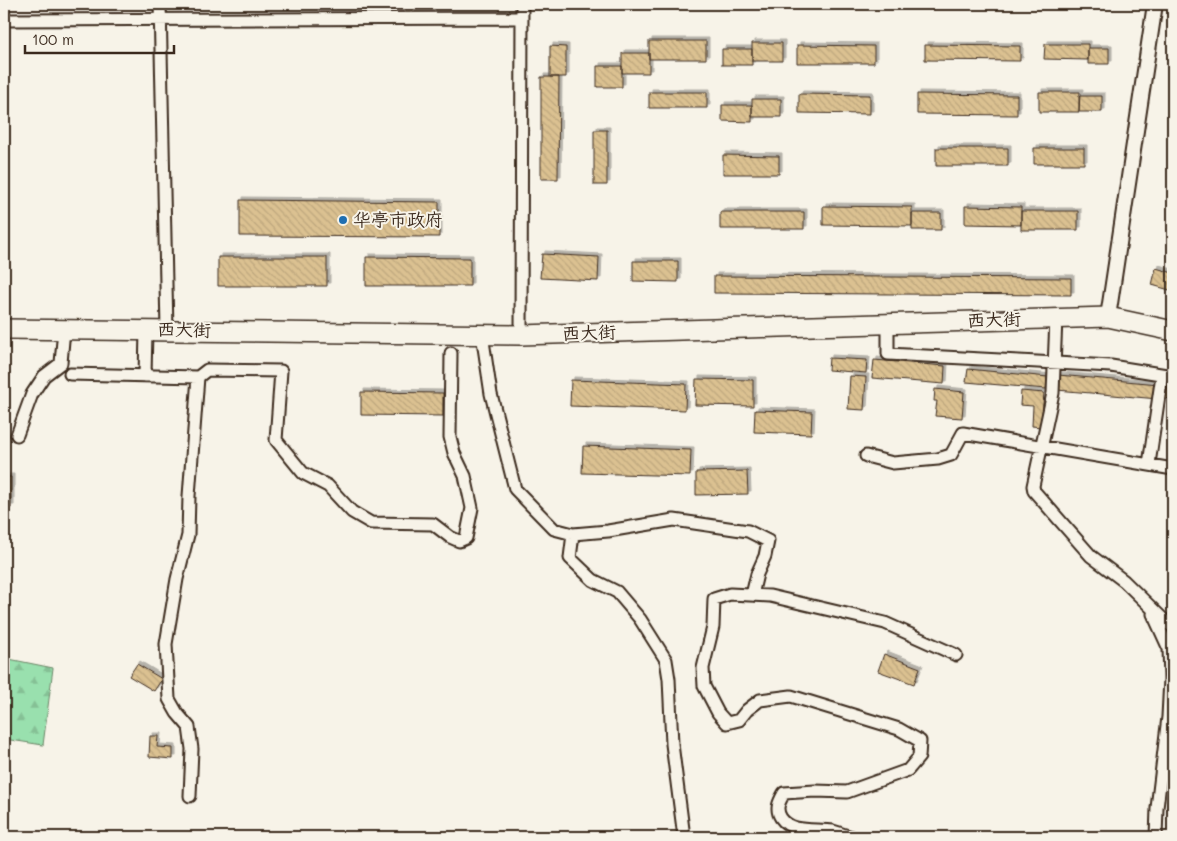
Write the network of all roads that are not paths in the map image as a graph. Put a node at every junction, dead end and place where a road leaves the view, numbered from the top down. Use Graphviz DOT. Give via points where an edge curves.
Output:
graph roads {
  1 [pos="160,4"];
  2 [pos="522,4"];
  3 [pos="1155,4"];
  4 [pos="522,18"];
  5 [pos="160,19"];
  6 [pos="4,20"];
  7 [pos="1108,317"];
  8 [pos="1056,318"];
  9 [pos="888,324"];
  10 [pos="4,329"];
  11 [pos="64,329"];
  12 [pos="146,330"];
  13 [pos="166,330"];
  14 [pos="1173,332"];
  15 [pos="482,334"];
  16 [pos="521,335"];
  17 [pos="451,352"];
  18 [pos="1054,363"];
  19 [pos="70,374"];
  20 [pos="1168,375"];
  21 [pos="145,376"];
  22 [pos="198,377"];
  23 [pos="16,435"];
  24 [pos="1042,447"];
  25 [pos="866,456"];
  26 [pos="1149,464"];
  27 [pos="1173,469"];
  28 [pos="574,534"];
  29 [pos="752,595"];
  30 [pos="1145,602"];
  31 [pos="1173,627"];
  32 [pos="956,654"];
  33 [pos="190,796"];
  34 [pos="684,837"];
  35 [pos="852,837"];
  36 [pos="1156,837"];
  1 -- 5 [label="street"];
  2 -- 4 [label="street"];
  3 -- 7 [label="street"];
  4 -- 5 [label="street"];
  4 -- 16 [label="street"];
  5 -- 6 [label="street"];
  5 -- 13 [label="street"];
  7 -- 8 [label="highway, 西大街"];
  7 -- 14 [label="highway, 西大街"];
  8 -- 9 [label="highway, 西大街"];
  8 -- 18 [label="street"];
  9 -- 16 [label="highway, 西大街"];
  9 -- 18 [label="street" via="888,354"];
  10 -- 11 [label="highway, 西大街"];
  11 -- 12 [label="highway, 西大街"];
  11 -- 23 [label="street" via="61,363 44,376 32,394"];
  12 -- 13 [label="highway, 西大街"];
  12 -- 21 [label="street"];
  13 -- 15 [label="highway, 西大街"];
  15 -- 16 [label="highway, 西大街"];
  15 -- 28 [label="street" via="491,394 515,489 554,529"];
  17 -- 22 [label="street" via="450,436 465,476 472,508 466,538 459,541 434,524 371,523 352,512 328,486 303,473 276,440 282,371 207,370"];
  18 -- 20 [label="street" via="1111,366"];
  18 -- 24 [label="street" via="1053,393"];
  19 -- 21 [label="street"];
  20 -- 26 [label="street"];
  21 -- 22 [label="street"];
  22 -- 33 [label="street" via="188,535 166,644 169,699 190,727"];
  24 -- 25 [label="street" via="963,432 951,455 938,459 893,463"];
  24 -- 26 [label="street"];
  24 -- 30 [label="street" via="1034,492 1092,556"];
  26 -- 27 [label="street"];
  28 -- 29 [label="street" via="674,520 748,531 768,541"];
  28 -- 34 [label="street" via="570,558 593,580 618,592 666,660 672,744"];
  29 -- 32 [label="street" via="770,596 885,624"];
  29 -- 35 [label="street" via="730,594 714,599 713,627 703,668 704,686 727,723 739,720 760,700 791,696 899,729 920,741 919,757 908,770 847,792 784,793 778,804 778,814 795,828 832,831"];
  30 -- 31 [label="street"];
  30 -- 36 [label="street" via="1169,649 1168,717"];
}
